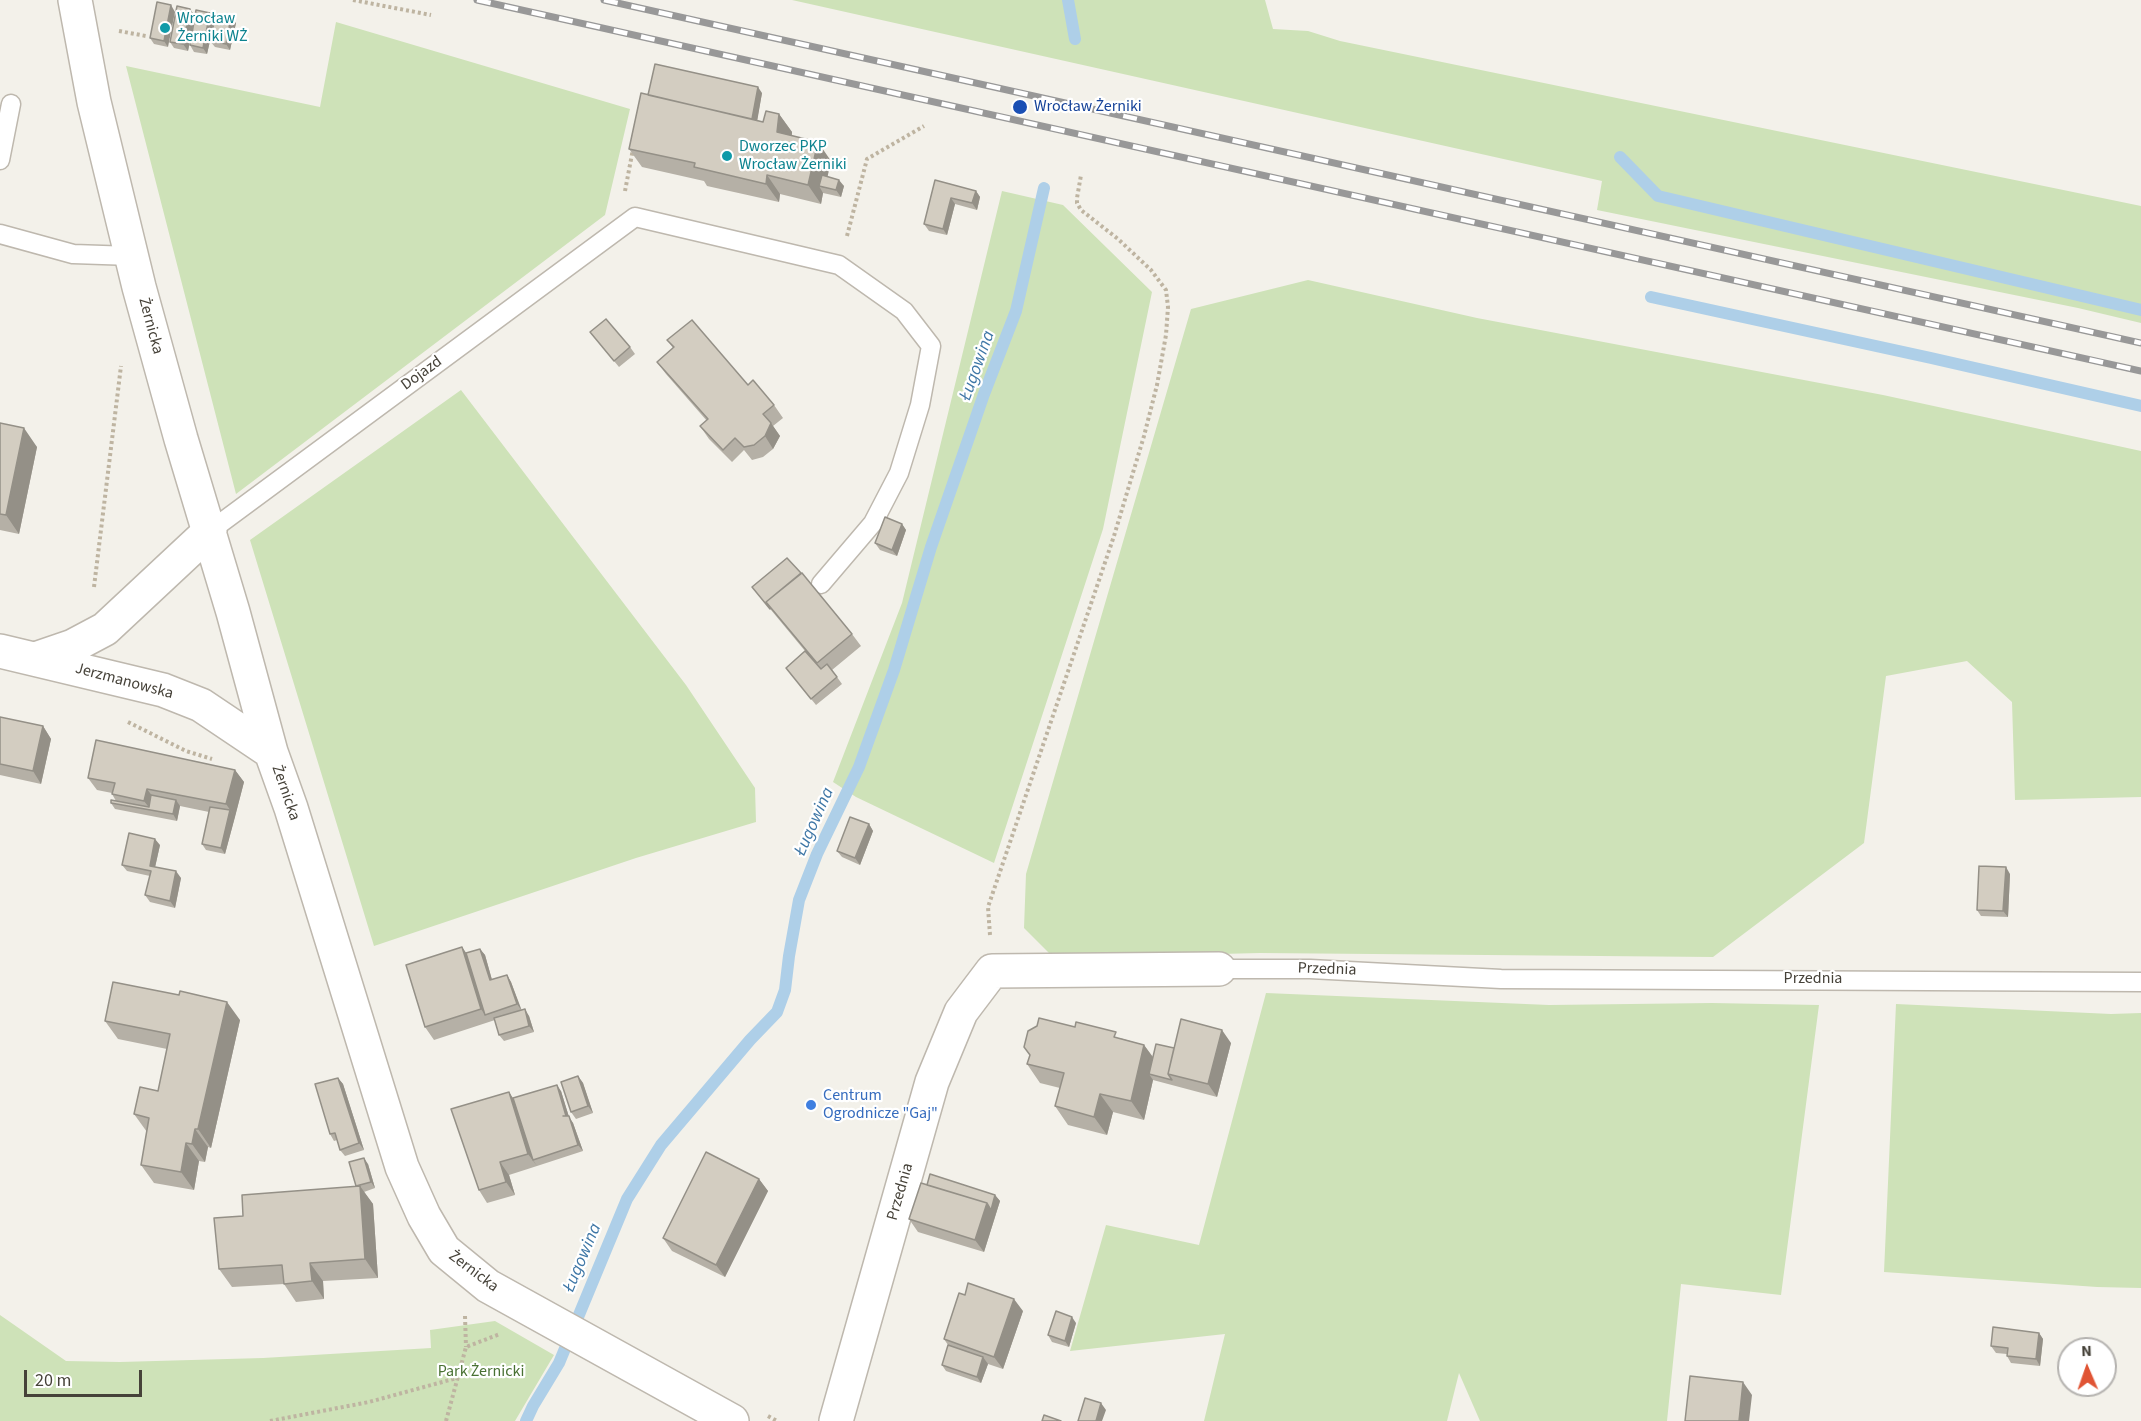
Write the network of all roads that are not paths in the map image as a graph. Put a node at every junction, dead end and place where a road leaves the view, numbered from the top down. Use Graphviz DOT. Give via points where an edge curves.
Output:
graph roads {
  1 [pos="75,0"];
  2 [pos="11,104"];
  3 [pos="0,160"];
  4 [pos="0,234"];
  5 [pos="132,256"];
  6 [pos="210,531"];
  7 [pos="821,584"];
  8 [pos="0,651"];
  9 [pos="35,659"];
  10 [pos="271,752"];
  11 [pos="1219,969"];
  12 [pos="2141,982"];
  13 [pos="732,1421"];
  14 [pos="836,1421"];
  1 -- 5 [label="street, Żernicka" via="94,102"];
  2 -- 3 [label="lane"];
  4 -- 5 [label="lane" via="73,254"];
  5 -- 6 [label="street, Żernicka"];
  6 -- 7 [label="lane, Dojazd" via="634,217 839,265 904,311 931,346 920,405 899,473 873,523"];
  6 -- 9 [label="street" via="105,629 73,646"];
  6 -- 10 [label="street, Żernicka"];
  8 -- 9 [label="street, Jerzmanowska"];
  9 -- 10 [label="street, Jerzmanowska" via="163,690 191,701"];
  10 -- 13 [label="street, Żernicka" via="402,1167 444,1250 488,1286"];
  11 -- 12 [label="lane, Przednia" via="1310,969 1501,979"];
  11 -- 14 [label="street, Przednia" via="992,972 961,1012 932,1082"];
}
